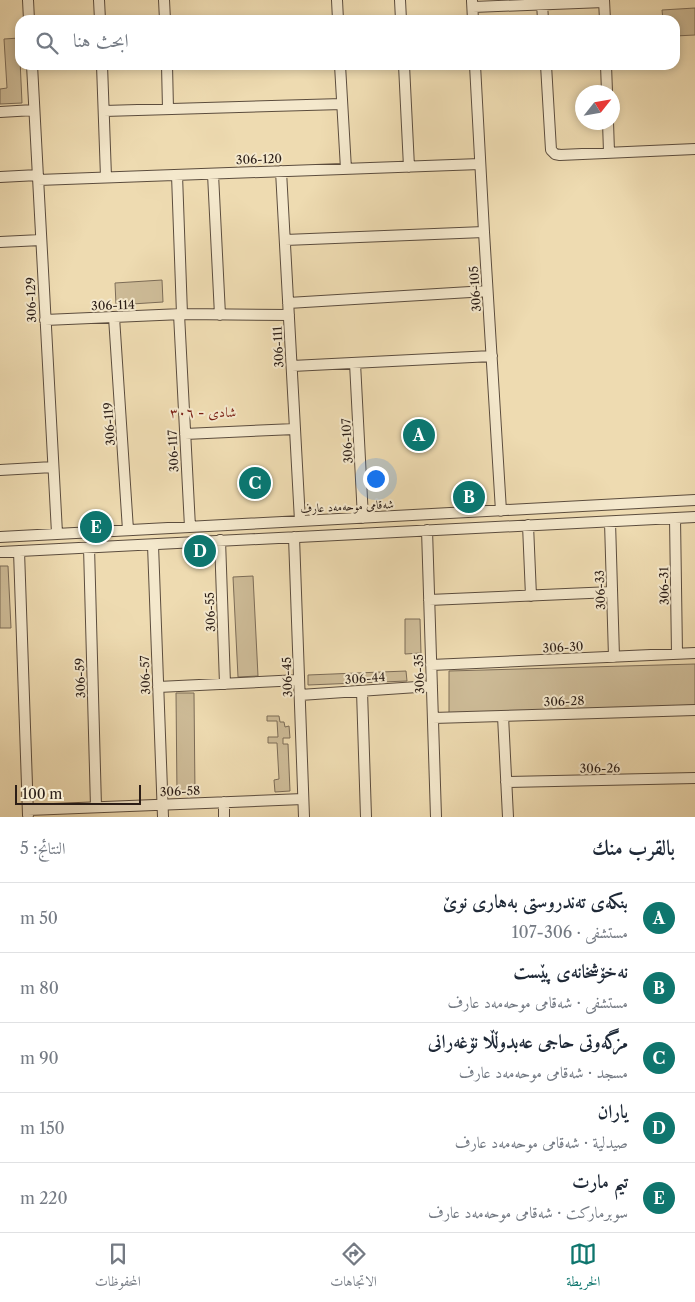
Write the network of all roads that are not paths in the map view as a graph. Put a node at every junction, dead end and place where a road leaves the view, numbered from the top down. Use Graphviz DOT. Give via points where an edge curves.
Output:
graph roads {
  1 [pos="28,0"];
  2 [pos="99,0"];
  3 [pos="164,0"];
  4 [pos="337,0"];
  5 [pos="400,0"];
  6 [pos="604,1"];
  7 [pos="473,3"];
  8 [pos="542,3"];
  9 [pos="29,15"];
  10 [pos="100,15"];
  11 [pos="165,15"];
  12 [pos="338,15"];
  13 [pos="401,15"];
  14 [pos="543,15"];
  15 [pos="605,15"];
  16 [pos="32,70"];
  17 [pos="102,70"];
  18 [pos="167,70"];
  19 [pos="340,70"];
  20 [pos="404,70"];
  21 [pos="476,70"];
  22 [pos="546,70"];
  23 [pos="606,70"];
  24 [pos="607,85"];
  25 [pos="342,104"];
  26 [pos="168,109"];
  27 [pos="34,110"];
  28 [pos="104,111"];
  29 [pos="0,112"];
  30 [pos="608,130"];
  31 [pos="695,148"];
  32 [pos="608,152"];
  33 [pos="480,164"];
  34 [pos="409,167"];
  35 [pos="346,169"];
  36 [pos="281,171"];
  37 [pos="213,174"];
  38 [pos="177,175"];
  39 [pos="0,177"];
  40 [pos="106,177"];
  41 [pos="38,178"];
  42 [pos="484,232"];
  43 [pos="41,240"];
  44 [pos="284,240"];
  45 [pos="0,242"];
  46 [pos="487,292"];
  47 [pos="288,303"];
  48 [pos="180,314"];
  49 [pos="220,314"];
  50 [pos="289,315"];
  51 [pos="114,317"];
  52 [pos="45,320"];
  53 [pos="492,356"];
  54 [pos="355,363"];
  55 [pos="292,366"];
  56 [pos="295,429"];
  57 [pos="185,434"];
  58 [pos="53,467"];
  59 [pos="0,470"];
  60 [pos="695,500"];
  61 [pos="502,511"];
  62 [pos="695,517"];
  63 [pos="363,518"];
  64 [pos="675,518"];
  65 [pos="300,521"];
  66 [pos="610,522"];
  67 [pos="228,525"];
  68 [pos="528,525"];
  69 [pos="190,527"];
  70 [pos="128,530"];
  71 [pos="427,530"];
  72 [pos="57,533"];
  73 [pos="0,537"];
  74 [pos="294,537"];
  75 [pos="224,540"];
  76 [pos="153,545"];
  77 [pos="89,547"];
  78 [pos="18,551"];
  79 [pos="0,552"];
  80 [pos="612,592"];
  81 [pos="531,596"];
  82 [pos="429,600"];
  83 [pos="695,653"];
  84 [pos="677,654"];
  85 [pos="614,657"];
  86 [pos="431,665"];
  87 [pos="299,680"];
  88 [pos="225,684"];
  89 [pos="432,686"];
  90 [pos="158,687"];
  91 [pos="362,691"];
  92 [pos="300,695"];
  93 [pos="695,710"];
  94 [pos="503,716"];
  95 [pos="433,718"];
  96 [pos="695,778"];
  97 [pos="506,782"];
  98 [pos="303,799"];
  99 [pos="224,802"];
  100 [pos="162,805"];
  101 [pos="96,807"];
  102 [pos="28,814"];
  103 [pos="163,817"];
  104 [pos="224,817"];
  105 [pos="304,817"];
  106 [pos="366,817"];
  107 [pos="436,817"];
  108 [pos="508,817"];
  1 -- 9 [label="street"];
  2 -- 10 [label="street"];
  3 -- 11 [label="street"];
  4 -- 12 [label="street"];
  5 -- 13 [label="street"];
  6 -- 8 [label="street"];
  6 -- 15 [label="street"];
  7 -- 8 [label="street"];
  8 -- 14 [label="street"];
  16 -- 27 [label="street, 306-129"];
  17 -- 28 [label="street"];
  18 -- 26 [label="street"];
  19 -- 25 [label="street"];
  20 -- 34 [label="street"];
  21 -- 33 [label="street, 306-105"];
  22 -- 32 [label="street" via="551,150 560,155"];
  23 -- 24 [label="street"];
  25 -- 26 [label="street"];
  25 -- 35 [label="street"];
  26 -- 28 [label="street"];
  27 -- 29 [label="street"];
  27 -- 41 [label="street, 306-129"];
  28 -- 40 [label="street"];
  30 -- 32 [label="street"];
  31 -- 32 [label="street"];
  33 -- 34 [label="street, 306-120"];
  33 -- 42 [label="street, 306-105"];
  34 -- 35 [label="street, 306-120"];
  35 -- 36 [label="street, 306-120"];
  36 -- 37 [label="street, 306-120"];
  36 -- 44 [label="street, 306-111"];
  37 -- 38 [label="street, 306-120"];
  37 -- 49 [label="street"];
  38 -- 40 [label="street, 306-120"];
  38 -- 48 [label="street, 306-117"];
  39 -- 41 [label="street, 306-120"];
  40 -- 41 [label="street, 306-120"];
  41 -- 43 [label="street, 306-129"];
  42 -- 44 [label="street"];
  42 -- 46 [label="street, 306-105"];
  43 -- 45 [label="street"];
  43 -- 52 [label="street, 306-129"];
  44 -- 47 [label="street, 306-111"];
  46 -- 47 [label="street"];
  46 -- 53 [label="street, 306-105"];
  47 -- 50 [label="street, 306-111"];
  48 -- 49 [label="street, 306-114"];
  48 -- 51 [label="street, 306-114"];
  48 -- 57 [label="street, 306-117"];
  49 -- 50 [label="street, 306-114"];
  50 -- 55 [label="street, 306-111"];
  51 -- 52 [label="street, 306-114"];
  51 -- 70 [label="street, 306-119"];
  52 -- 58 [label="street, 306-129"];
  53 -- 54 [label="street"];
  53 -- 61 [label="street, 306-105"];
  54 -- 55 [label="street"];
  54 -- 63 [label="street, 306-107"];
  55 -- 56 [label="street, 306-111"];
  56 -- 57 [label="street"];
  56 -- 65 [label="street, 306-111"];
  57 -- 69 [label="street, 306-117"];
  58 -- 59 [label="street"];
  58 -- 72 [label="street, 306-129"];
  60 -- 61 [label="street, شەقامی موحەمەد عارف"];
  61 -- 63 [label="street, شەقامی موحەمەد عارف"];
  62 -- 64 [label="street"];
  63 -- 65 [label="street, شەقامی موحەمەد عارف"];
  64 -- 66 [label="street"];
  64 -- 84 [label="street, 306-31"];
  65 -- 67 [label="street, شەقامی موحەمەد عارف"];
  66 -- 68 [label="street"];
  66 -- 80 [label="street, 306-33"];
  67 -- 69 [label="street, شەقامی موحەمەد عارف"];
  67 -- 75 [label="street, 306-55"];
  68 -- 71 [label="street"];
  68 -- 81 [label="street"];
  69 -- 70 [label="street, شەقامی موحەمەد عارف"];
  70 -- 72 [label="street, شەقامی موحەمەد عارف"];
  71 -- 74 [label="street"];
  71 -- 82 [label="street, 306-35"];
  72 -- 73 [label="street, شەقامی موحەمەد عارف"];
  74 -- 75 [label="street"];
  74 -- 87 [label="street, 306-45"];
  75 -- 76 [label="street"];
  75 -- 88 [label="street, 306-55"];
  76 -- 77 [label="street"];
  76 -- 90 [label="street, 306-57"];
  77 -- 78 [label="street"];
  77 -- 101 [label="street, 306-59"];
  78 -- 79 [label="street"];
  78 -- 102 [label="street"];
  80 -- 81 [label="street"];
  80 -- 85 [label="street, 306-33"];
  81 -- 82 [label="street"];
  82 -- 86 [label="street, 306-35"];
  83 -- 84 [label="street, 306-30"];
  84 -- 85 [label="street, 306-30"];
  85 -- 86 [label="street, 306-30"];
  86 -- 89 [label="street, 306-35"];
  87 -- 88 [label="street"];
  87 -- 92 [label="street, 306-45"];
  88 -- 90 [label="street"];
  89 -- 91 [label="street, 306-44"];
  89 -- 95 [label="street, 306-35"];
  90 -- 100 [label="street, 306-57"];
  91 -- 92 [label="street, 306-44"];
  91 -- 106 [label="street"];
  92 -- 98 [label="street, 306-45"];
  93 -- 94 [label="street, 306-28"];
  94 -- 95 [label="street, 306-28"];
  94 -- 97 [label="street"];
  95 -- 107 [label="street, 306-35"];
  96 -- 97 [label="street, 306-26"];
  97 -- 108 [label="street"];
  98 -- 99 [label="street, 306-58"];
  98 -- 105 [label="street, 306-45"];
  99 -- 100 [label="street, 306-58"];
  99 -- 104 [label="street"];
  100 -- 101 [label="street, 306-58"];
  100 -- 103 [label="street, 306-57"];
  101 -- 102 [label="street, 306-58"];
}
